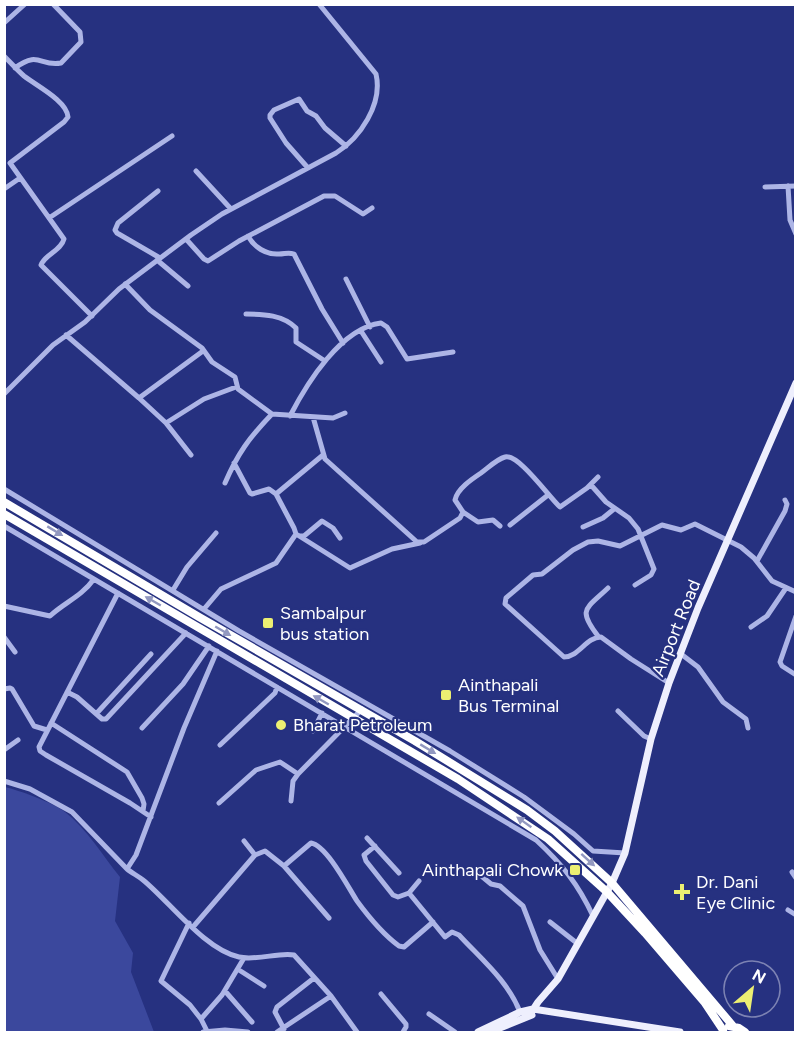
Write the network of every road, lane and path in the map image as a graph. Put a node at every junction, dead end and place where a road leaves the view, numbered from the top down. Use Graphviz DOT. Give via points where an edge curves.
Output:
graph roads {
  1 [pos="25,4"];
  2 [pos="53,4"];
  3 [pos="319,4"];
  4 [pos="4,23"];
  5 [pos="4,56"];
  6 [pos="15,68"];
  7 [pos="172,136"];
  8 [pos="346,146"];
  9 [pos="308,168"];
  10 [pos="196,171"];
  11 [pos="20,178"];
  12 [pos="788,186"];
  13 [pos="795,186"];
  14 [pos="765,187"];
  15 [pos="4,189"];
  16 [pos="158,191"];
  17 [pos="372,208"];
  18 [pos="231,209"];
  19 [pos="49,218"];
  20 [pos="795,234"];
  21 [pos="248,236"];
  22 [pos="186,239"];
  23 [pos="159,259"];
  24 [pos="346,279"];
  25 [pos="125,284"];
  26 [pos="188,286"];
  27 [pos="246,314"];
  28 [pos="92,316"];
  29 [pos="370,327"];
  30 [pos="361,331"];
  31 [pos="66,335"];
  32 [pos="343,344"];
  33 [pos="203,351"];
  34 [pos="453,352"];
  35 [pos="325,361"];
  36 [pos="381,362"];
  37 [pos="795,383"];
  38 [pos="236,387"];
  39 [pos="4,394"];
  40 [pos="139,398"];
  41 [pos="345,413"];
  42 [pos="272,414"];
  43 [pos="290,416"];
  44 [pos="313,417"];
  45 [pos="166,423"];
  46 [pos="191,455"];
  47 [pos="323,455"];
  48 [pos="234,463"];
  49 [pos="598,477"];
  50 [pos="225,483"];
  51 [pos="591,485"];
  52 [pos="4,489"];
  53 [pos="276,494"];
  54 [pos="548,495"];
  55 [pos="785,500"];
  56 [pos="4,502"];
  57 [pos="614,508"];
  58 [pos="462,513"];
  59 [pos="4,514"];
  60 [pos="510,525"];
  61 [pos="4,526"];
  62 [pos="500,526"];
  63 [pos="583,527"];
  64 [pos="216,533"];
  65 [pos="296,534"];
  66 [pos="642,536"];
  67 [pos="340,538"];
  68 [pos="729,540"];
  69 [pos="420,543"];
  70 [pos="757,561"];
  71 [pos="94,579"];
  72 [pos="635,585"];
  73 [pos="608,588"];
  74 [pos="786,588"];
  75 [pos="173,591"];
  76 [pos="795,592"];
  77 [pos="118,593"];
  78 [pos="4,606"];
  79 [pos="204,609"];
  80 [pos="795,616"];
  81 [pos="751,627"];
  82 [pos="186,633"];
  83 [pos="598,636"];
  84 [pos="4,638"];
  85 [pos="209,646"];
  86 [pos="217,651"];
  87 [pos="15,652"];
  88 [pos="151,654"];
  89 [pos="681,654"];
  90 [pos="795,675"];
  91 [pos="669,683"];
  92 [pos="277,687"];
  93 [pos="4,689"];
  94 [pos="67,692"];
  95 [pos="368,704"];
  96 [pos="360,710"];
  97 [pos="618,711"];
  98 [pos="322,713"];
  99 [pos="96,714"];
  100 [pos="352,718"];
  101 [pos="51,723"];
  102 [pos="345,727"];
  103 [pos="142,728"];
  104 [pos="748,728"];
  105 [pos="47,729"];
  106 [pos="313,731"];
  107 [pos="651,739"];
  108 [pos="18,740"];
  109 [pos="220,745"];
  110 [pos="4,750"];
  111 [pos="298,774"];
  112 [pos="4,781"];
  113 [pos="137,788"];
  114 [pos="291,801"];
  115 [pos="130,803"];
  116 [pos="219,803"];
  117 [pos="143,811"];
  118 [pos="151,817"];
  119 [pos="367,838"];
  120 [pos="244,842"];
  121 [pos="375,846"];
  122 [pos="626,853"];
  123 [pos="255,855"];
  124 [pos="284,866"];
  125 [pos="127,869"];
  126 [pos="472,871"];
  127 [pos="399,873"];
  128 [pos="419,881"];
  129 [pos="612,883"];
  130 [pos="410,892"];
  131 [pos="607,892"];
  132 [pos="788,910"];
  133 [pos="795,915"];
  134 [pos="593,916"];
  135 [pos="329,918"];
  136 [pos="433,922"];
  137 [pos="550,922"];
  138 [pos="191,925"];
  139 [pos="578,944"];
  140 [pos="244,958"];
  141 [pos="239,969"];
  142 [pos="314,978"];
  143 [pos="558,979"];
  144 [pos="264,986"];
  145 [pos="225,991"];
  146 [pos="381,994"];
  147 [pos="331,996"];
  148 [pos="520,1012"];
  149 [pos="531,1012"];
  150 [pos="429,1014"];
  151 [pos="201,1019"];
  152 [pos="252,1022"];
  153 [pos="505,1025"];
  154 [pos="733,1026"];
  155 [pos="284,1029"];
  156 [pos="205,1032"];
  157 [pos="248,1032"];
  158 [pos="277,1032"];
  159 [pos="357,1032"];
  160 [pos="403,1032"];
  161 [pos="455,1032"];
  162 [pos="478,1032"];
  163 [pos="490,1032"];
  164 [pos="510,1032"];
  165 [pos="671,1032"];
  166 [pos="680,1032"];
  167 [pos="720,1032"];
  168 [pos="745,1032"];
  1 -- 4 [label="street"];
  2 -- 6 [label="street" via="80,32 81,42 61,63 33,58"];
  3 -- 8 [label="street" via="374,71 378,83 365,122"];
  5 -- 6 [label="street"];
  6 -- 11 [label="street" via="65,106 68,117 12,160 11,166"];
  7 -- 19 [label="street"];
  8 -- 9 [label="street"];
  8 -- 9 [label="street" via="299,99 274,110 270,118"];
  9 -- 18 [label="street"];
  10 -- 18 [label="street"];
  11 -- 15 [label="street"];
  11 -- 19 [label="street"];
  12 -- 13 [label="street"];
  12 -- 14 [label="street"];
  12 -- 20 [label="street"];
  16 -- 23 [label="street" via="118,223 115,230"];
  17 -- 21 [label="street" via="363,214 328,194"];
  18 -- 22 [label="street"];
  19 -- 28 [label="street" via="64,242 41,265"];
  21 -- 22 [label="street" via="208,261"];
  21 -- 32 [label="street" via="263,250 294,254"];
  22 -- 23 [label="street"];
  23 -- 25 [label="street"];
  23 -- 26 [label="street"];
  24 -- 29 [label="street"];
  25 -- 28 [label="street"];
  25 -- 33 [label="street" via="150,310"];
  27 -- 35 [label="street" via="270,315 291,324 296,328 296,342"];
  28 -- 31 [label="street"];
  29 -- 30 [label="street"];
  29 -- 34 [label="street" via="384,325 408,360"];
  30 -- 32 [label="street"];
  30 -- 36 [label="street"];
  31 -- 39 [label="street"];
  31 -- 40 [label="street"];
  32 -- 35 [label="street"];
  33 -- 38 [label="street" via="234,377"];
  33 -- 40 [label="street"];
  35 -- 43 [label="street"];
  37 -- 68 [label="main road, Airport Road"];
  38 -- 42 [label="street"];
  38 -- 45 [label="street" via="198,402"];
  40 -- 45 [label="street"];
  41 -- 44 [label="street" via="333,418"];
  42 -- 43 [label="street"];
  42 -- 48 [label="street" via="247,440"];
  43 -- 44 [label="street"];
  44 -- 47 [label="street"];
  45 -- 46 [label="street"];
  47 -- 53 [label="street"];
  47 -- 69 [label="street" via="330,466"];
  48 -- 50 [label="street"];
  48 -- 53 [label="street" via="250,493 269,489"];
  49 -- 51 [label="street"];
  51 -- 54 [label="street" via="560,507"];
  51 -- 57 [label="street"];
  52 -- 75 [label="street"];
  53 -- 65 [label="street"];
  54 -- 58 [label="street" via="524,467 506,456 458,492 455,500"];
  54 -- 60 [label="street"];
  55 -- 70 [label="street" via="785,512"];
  56 -- 96 [label="highway, one-way"];
  57 -- 63 [label="street"];
  57 -- 66 [label="street" via="629,518"];
  58 -- 62 [label="street" via="478,522 493,520"];
  58 -- 69 [label="street"];
  100 -- 59 [label="highway, one-way"];
  61 -- 71 [label="street"];
  64 -- 75 [label="street" via="187,567"];
  65 -- 67 [label="street" via="304,536 322,521"];
  65 -- 69 [label="street" via="350,568 392,549"];
  65 -- 79 [label="street" via="276,563 221,589"];
  66 -- 68 [label="street" via="662,525 681,530 696,524"];
  66 -- 72 [label="street" via="654,569"];
  66 -- 83 [label="street" via="620,546 588,542 542,574 533,575 504,601 564,657 570,657"];
  68 -- 70 [label="street"];
  68 -- 89 [label="main road, Airport Road"];
  70 -- 74 [label="street" via="772,581"];
  71 -- 77 [label="street"];
  71 -- 78 [label="street" via="50,616"];
  73 -- 83 [label="street" via="585,613 586,621"];
  74 -- 76 [label="street"];
  74 -- 81 [label="street" via="767,616"];
  75 -- 79 [label="street"];
  77 -- 82 [label="street"];
  77 -- 94 [label="street"];
  79 -- 95 [label="street"];
  80 -- 90 [label="street" via="780,662"];
  82 -- 85 [label="street"];
  82 -- 99 [label="street" via="109,717 102,719"];
  83 -- 91 [label="street"];
  84 -- 87 [label="street"];
  85 -- 86 [label="street"];
  85 -- 103 [label="street" via="183,684"];
  86 -- 92 [label="street"];
  86 -- 118 [label="street"];
  88 -- 99 [label="street"];
  89 -- 91 [label="main road, Airport Road"];
  89 -- 104 [label="street" via="698,667 723,702 746,719"];
  91 -- 107 [label="main road, Airport Road"];
  92 -- 98 [label="street"];
  92 -- 109 [label="street"];
  93 -- 105 [label="street" via="12,689 34,726"];
  94 -- 99 [label="street"];
  94 -- 101 [label="street"];
  95 -- 96 [label="street"];
  95 -- 122 [label="street" via="524,797 593,851"];
  96 -- 100 [label="street"];
  96 -- 129 [label="highway, one-way" via="527,810"];
  97 -- 107 [label="street"];
  98 -- 102 [label="street"];
  98 -- 106 [label="street"];
  100 -- 102 [label="street"];
  131 -- 100 [label="highway, one-way" via="548,839 512,813"];
  101 -- 105 [label="street"];
  101 -- 113 [label="street" via="120,766"];
  102 -- 111 [label="street"];
  102 -- 134 [label="street" via="536,840 560,861"];
  105 -- 115 [label="street" via="40,751"];
  107 -- 122 [label="main road, Airport Road"];
  108 -- 110 [label="street"];
  111 -- 114 [label="street" via="293,781"];
  111 -- 116 [label="street" via="280,762 256,770"];
  112 -- 125 [label="street" via="30,789 72,812"];
  113 -- 115 [label="street"];
  113 -- 117 [label="street"];
  115 -- 117 [label="street"];
  117 -- 118 [label="street"];
  118 -- 125 [label="street"];
  119 -- 121 [label="street"];
  120 -- 123 [label="street"];
  121 -- 127 [label="street"];
  121 -- 130 [label="street" via="364,855 366,861 396,897"];
  122 -- 129 [label="main road, Airport Road"];
  123 -- 124 [label="street" via="265,851"];
  123 -- 138 [label="street"];
  124 -- 135 [label="street"];
  124 -- 136 [label="street" via="311,843 318,845 358,902 399,946 405,946"];
  125 -- 138 [label="street"];
  126 -- 143 [label="street" via="491,885 500,886 523,906 540,950"];
  128 -- 130 [label="street"];
  129 -- 131 [label="main road, Airport Road"];
  129 -- 154 [label="highway"];
  130 -- 136 [label="street"];
  131 -- 134 [label="main road, Airport Road"];
  131 -- 167 [label="highway" via="705,1003"];
  132 -- 133 [label="street"];
  134 -- 139 [label="main road, Airport Road"];
  136 -- 148 [label="street" via="445,937 452,932 459,935 506,986"];
  137 -- 139 [label="street"];
  138 -- 140 [label="street" via="229,954"];
  138 -- 151 [label="street" via="161,981"];
  139 -- 143 [label="main road, Airport Road"];
  140 -- 141 [label="street"];
  140 -- 142 [label="street" via="294,955"];
  141 -- 144 [label="street"];
  141 -- 145 [label="street"];
  142 -- 147 [label="street"];
  142 -- 155 [label="street" via="277,1007 275,1012"];
  143 -- 149 [label="main road, Airport Road"];
  145 -- 151 [label="street"];
  145 -- 152 [label="street"];
  146 -- 160 [label="street" via="406,1024"];
  147 -- 155 [label="street"];
  147 -- 159 [label="street"];
  148 -- 149 [label="main road"];
  148 -- 162 [label="main road"];
  149 -- 153 [label="main road"];
  149 -- 165 [label="main road"];
  150 -- 161 [label="street"];
  151 -- 156 [label="street"];
  153 -- 163 [label="main road"];
  153 -- 164 [label="street"];
  154 -- 167 [label="highway"];
  154 -- 168 [label="highway"];
  155 -- 158 [label="street"];
  156 -- 157 [label="street"];
  165 -- 166 [label="main road"];
}
